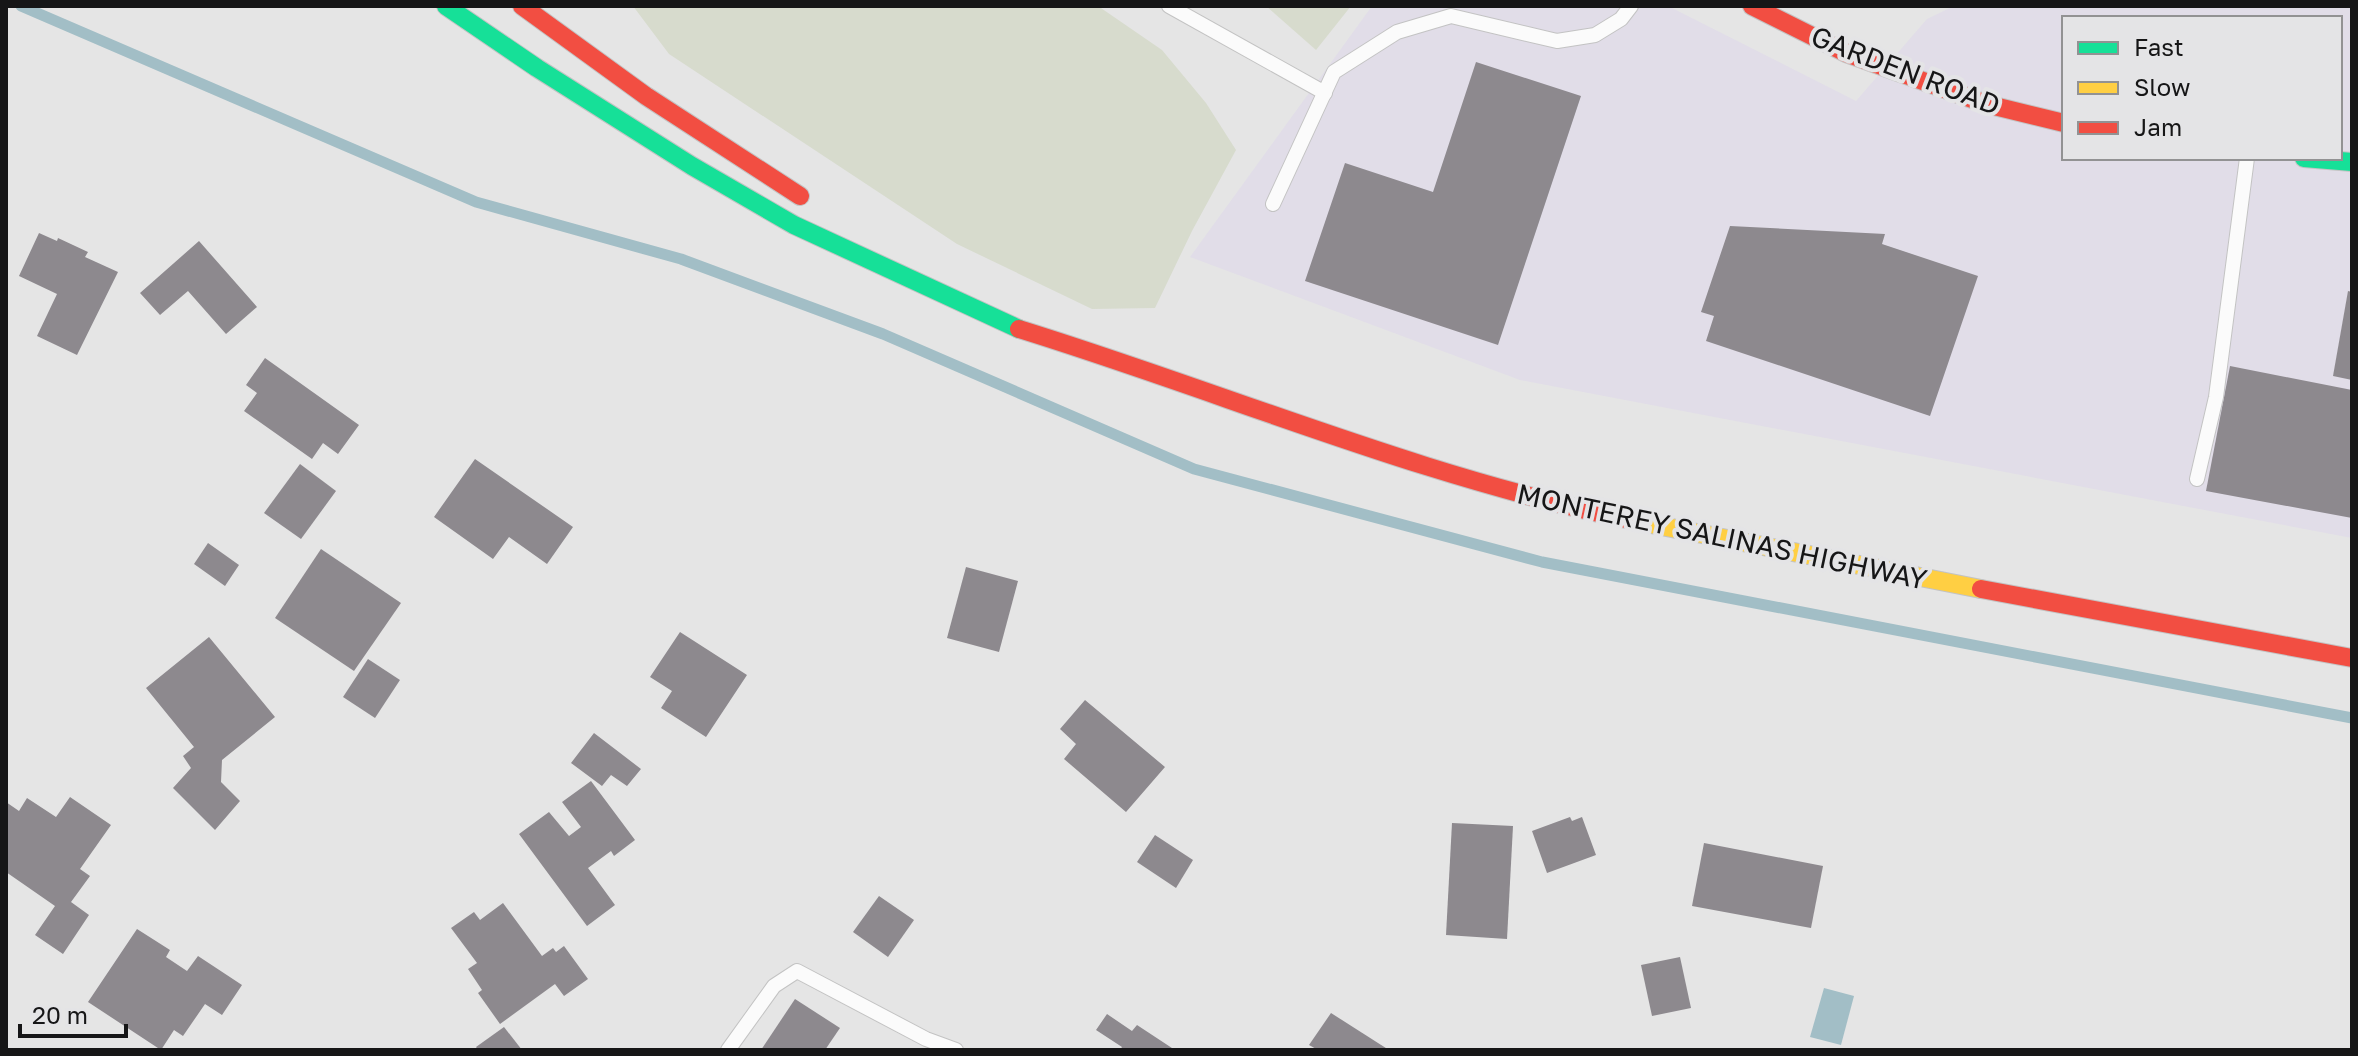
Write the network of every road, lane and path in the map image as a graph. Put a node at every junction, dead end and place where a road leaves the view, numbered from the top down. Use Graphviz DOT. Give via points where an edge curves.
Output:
graph roads {
  1 [pos="446,6"];
  2 [pos="522,6"];
  3 [pos="1169,6"];
  4 [pos="1631,6"];
  5 [pos="1752,6"];
  6 [pos="1325,93"];
  7 [pos="2062,123"];
  8 [pos="2247,160"];
  9 [pos="2328,160"];
  10 [pos="2352,162"];
  11 [pos="810,202"];
  12 [pos="1273,204"];
  13 [pos="888,248"];
  14 [pos="1107,356"];
  15 [pos="2197,479"];
  16 [pos="2352,658"];
  17 [pos="728,1050"];
  18 [pos="956,1050"];
  1 -- 14 [label="main road, MONTEREY SALINAS HIGHWAY" via="679,158 794,225 1019,329"];
  2 -- 11 [label="main road" via="646,96"];
  3 -- 6 [label="lane"];
  4 -- 6 [label="lane" via="1595,35 1557,41 1451,16 1397,32 1334,72"];
  5 -- 7 [label="main road, GARDEN ROAD" via="1846,53 1986,104"];
  6 -- 12 [label="lane"];
  8 -- 15 [label="lane" via="2216,397"];
  9 -- 10 [label="main road"];
  13 -- 14 [label="main road, MONTEREY SALINAS HIGHWAY"];
  14 -- 16 [label="main road, MONTEREY SALINAS HIGHWAY" via="1395,459 1542,500 1819,559"];
  17 -- 18 [label="lane" via="774,986 797,971"];
}
